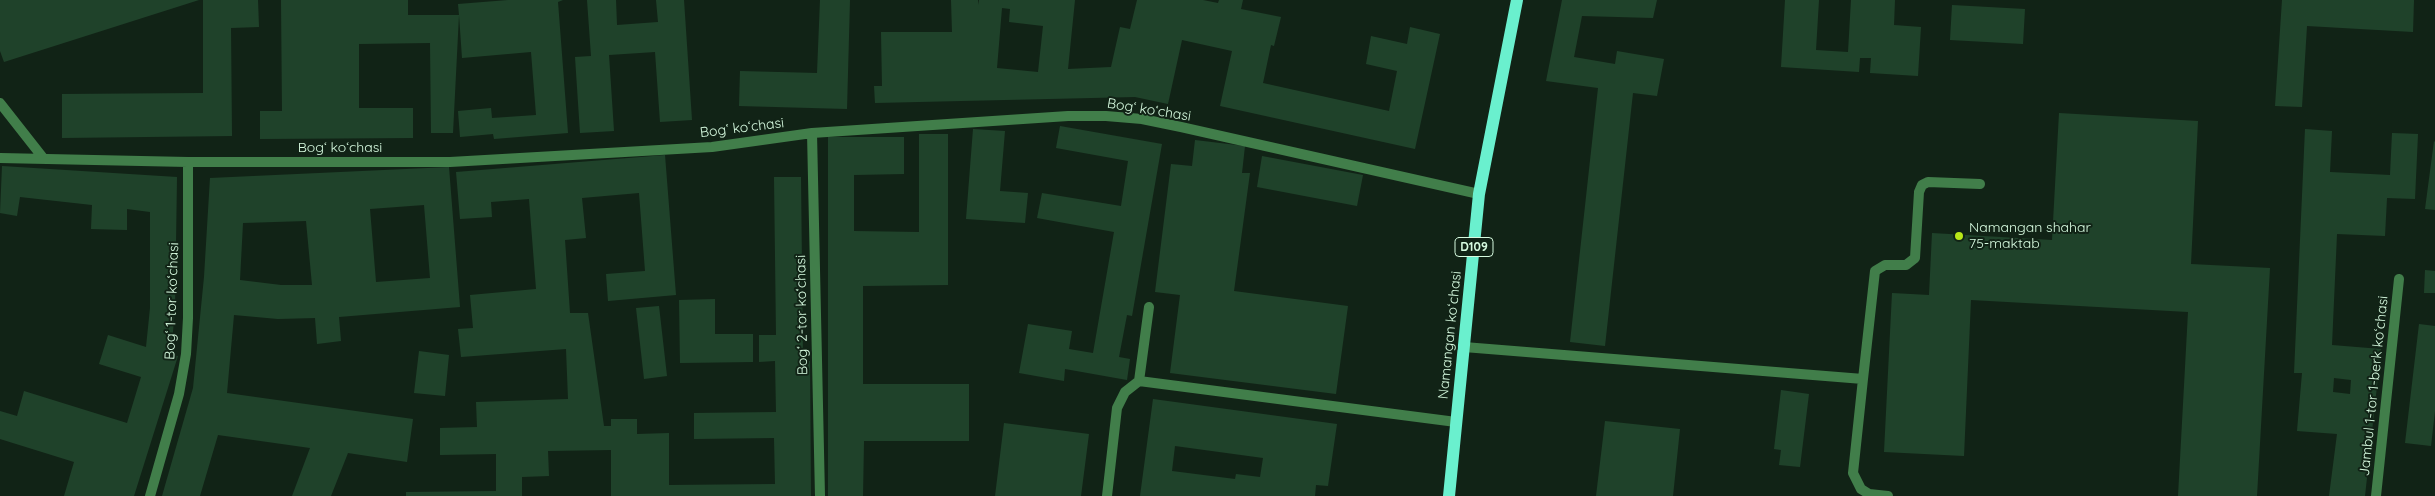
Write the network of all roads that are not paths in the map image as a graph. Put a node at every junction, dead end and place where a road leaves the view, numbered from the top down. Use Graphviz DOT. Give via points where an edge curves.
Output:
graph roads {
  1 [pos="1516,0"];
  2 [pos="0,103"];
  3 [pos="812,133"];
  4 [pos="0,158"];
  5 [pos="44,159"];
  6 [pos="188,162"];
  7 [pos="1980,184"];
  8 [pos="1479,194"];
  9 [pos="2399,279"];
  10 [pos="1149,307"];
  11 [pos="1464,347"];
  12 [pos="1863,379"];
  13 [pos="1138,381"];
  14 [pos="1456,422"];
  15 [pos="150,496"];
  16 [pos="820,496"];
  17 [pos="1107,496"];
  18 [pos="1449,496"];
  19 [pos="1888,496"];
  20 [pos="2376,496"];
  1 -- 8 [label="main road, Namangan koʻchasi / D109"];
  2 -- 5 [label="street"];
  3 -- 6 [label="street, Bogʻ koʻchasi" via="712,147 450,162"];
  3 -- 8 [label="street, Bogʻ koʻchasi" via="1068,116 1142,119"];
  3 -- 16 [label="street, Bogʻ 2-tor koʻchasi"];
  4 -- 5 [label="street, Bogʻ koʻchasi"];
  5 -- 6 [label="street, Bogʻ koʻchasi"];
  6 -- 15 [label="street, Bogʻ 1-tor koʻchasi" via="186,354 179,394"];
  7 -- 12 [label="street" via="1928,182 1922,185 1915,258 1906,266 1885,265 1875,271"];
  8 -- 11 [label="main road, Namangan koʻchasi / D109"];
  9 -- 20 [label="street, Jambul 1-tor 1-berk koʻchasi"];
  10 -- 13 [label="street"];
  11 -- 12 [label="street"];
  11 -- 14 [label="main road, Namangan koʻchasi / D109"];
  12 -- 19 [label="street" via="1853,473 1861,489 1869,494"];
  13 -- 14 [label="street"];
  13 -- 17 [label="street" via="1125,392 1117,408"];
  14 -- 18 [label="main road, Namangan koʻchasi / D109"];
}
